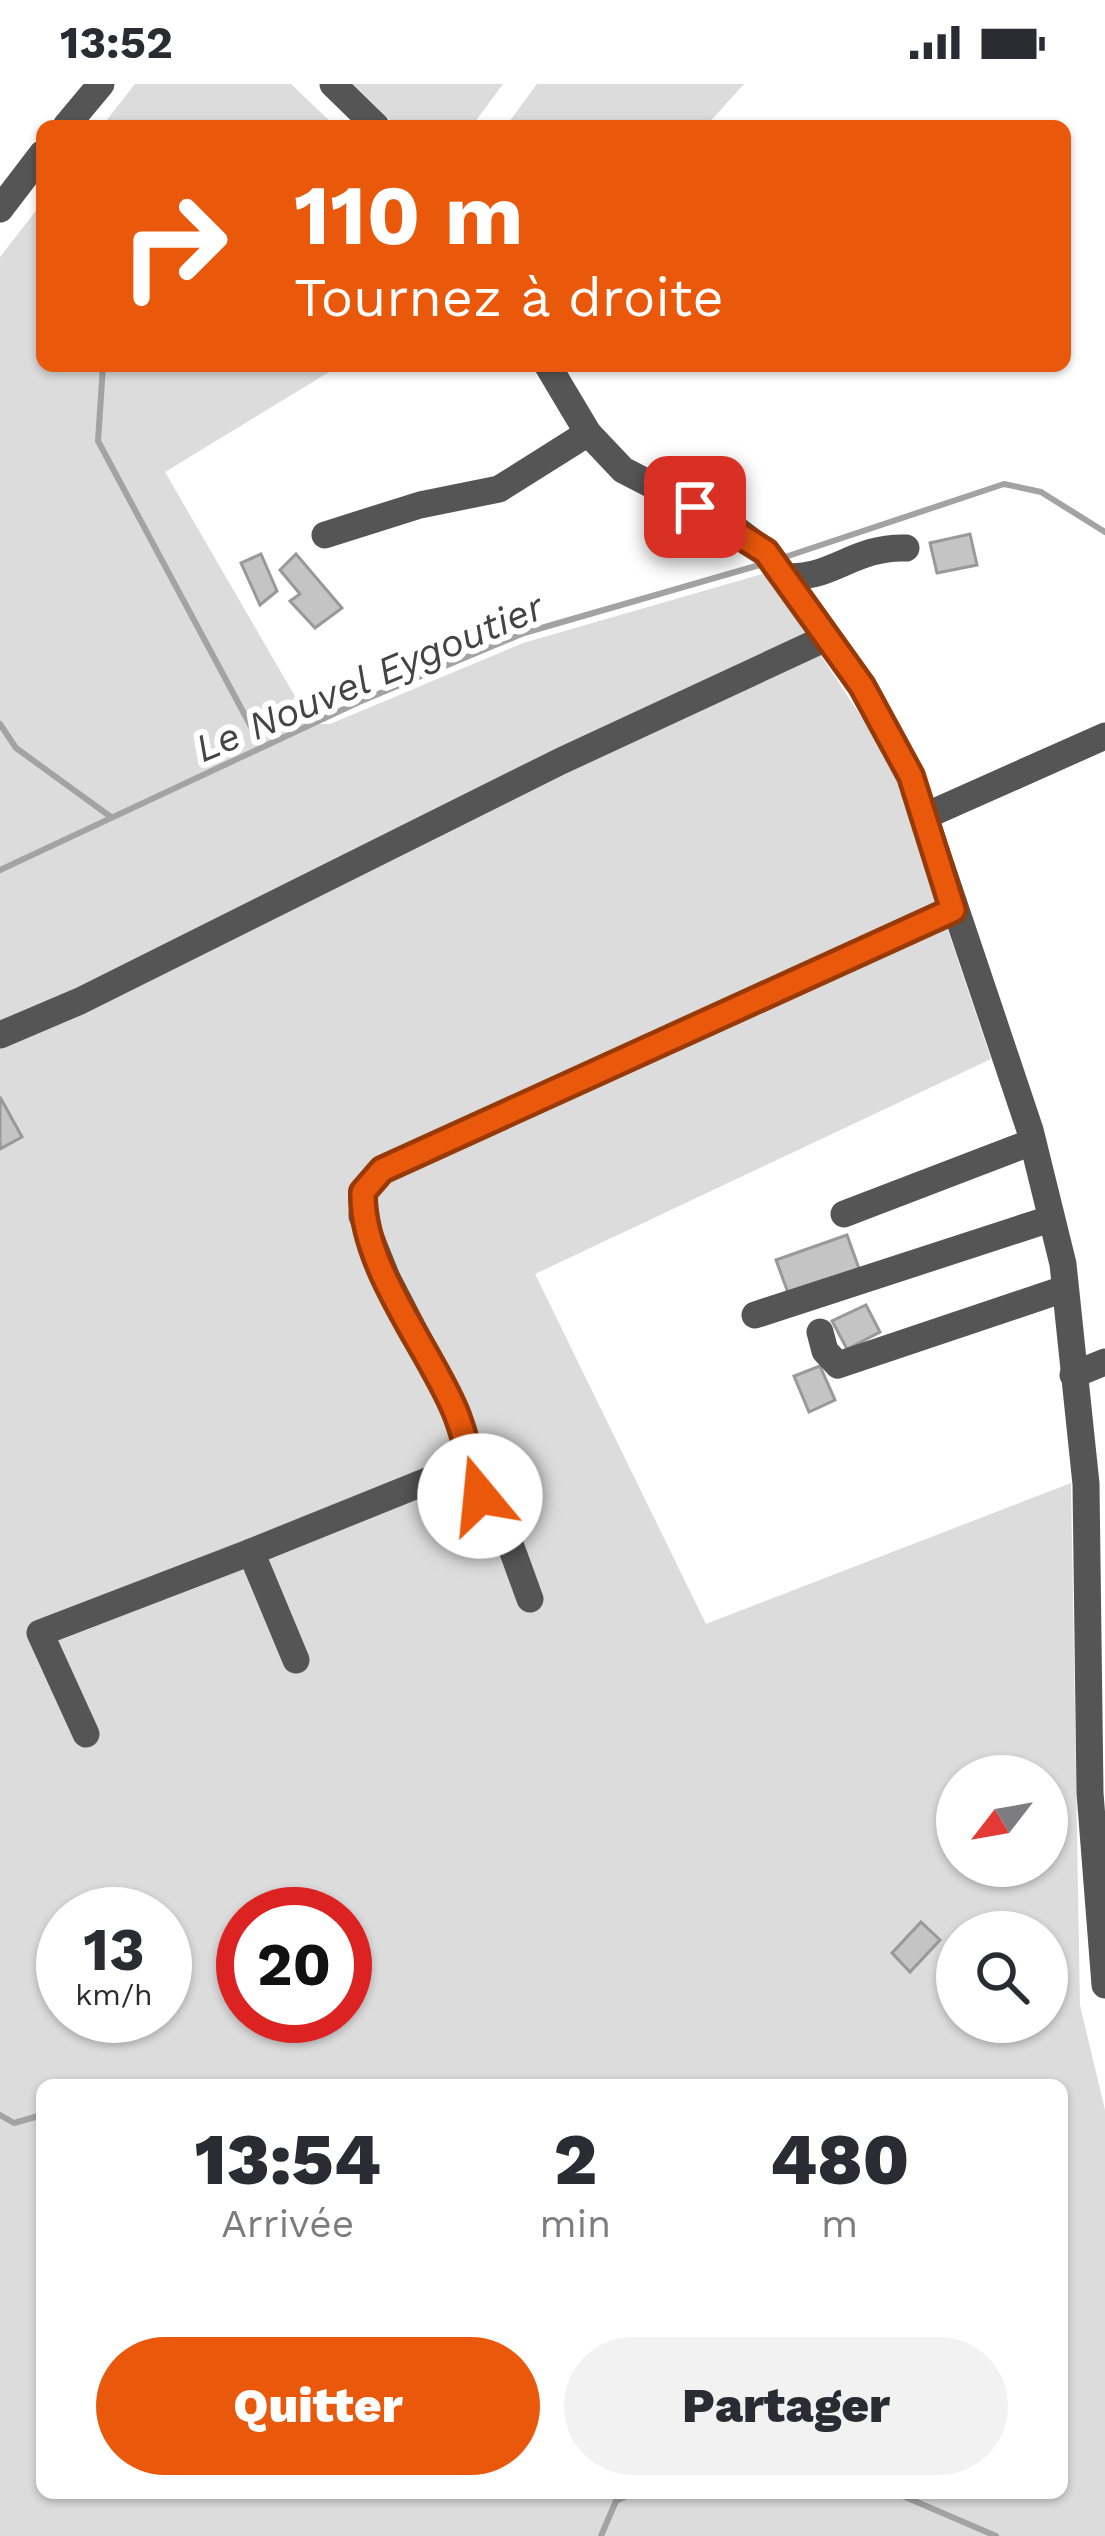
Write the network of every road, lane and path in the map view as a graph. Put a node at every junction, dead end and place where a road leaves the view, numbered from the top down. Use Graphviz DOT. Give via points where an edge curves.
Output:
graph roads {
  1 [pos="101,84"];
  2 [pos="333,84"];
  3 [pos="71,120"];
  4 [pos="370,120"];
  5 [pos="36,162"];
  6 [pos="0,209"];
  7 [pos="552,372"];
  8 [pos="588,433"];
  9 [pos="325,536"];
  10 [pos="906,548"];
  11 [pos="783,576"];
  12 [pos="826,638"];
  13 [pos="1105,736"];
  14 [pos="922,817"];
  15 [pos="953,910"];
  16 [pos="0,1035"];
  17 [pos="1031,1142"];
  18 [pos="844,1214"];
  19 [pos="1050,1219"];
  20 [pos="1064,1289"];
  21 [pos="755,1316"];
  22 [pos="820,1332"];
  23 [pos="1105,1362"];
  24 [pos="1073,1375"];
  25 [pos="465,1450"];
  26 [pos="251,1552"];
  27 [pos="530,1599"];
  28 [pos="296,1660"];
  29 [pos="86,1734"];
  30 [pos="1105,1985"];
  1 -- 3 [label="street"];
  2 -- 4 [label="street"];
  5 -- 6 [label="street"];
  7 -- 8 [label="street"];
  8 -- 9 [label="street" via="500,489"];
  8 -- 11 [label="street" via="623,470 732,526"];
  10 -- 11 [label="street" via="858,553 812,578"];
  11 -- 12 [label="street"];
  12 -- 14 [label="street" via="896,742"];
  12 -- 16 [label="street"];
  13 -- 14 [label="street"];
  14 -- 15 [label="street"];
  15 -- 17 [label="street"];
  15 -- 25 [label="street" via="382,1170 363,1192 362,1216 456,1412"];
  17 -- 18 [label="street"];
  17 -- 19 [label="street"];
  19 -- 20 [label="street"];
  19 -- 21 [label="street"];
  20 -- 22 [label="street" via="838,1365"];
  20 -- 24 [label="street"];
  23 -- 24 [label="street"];
  24 -- 30 [label="street" via="1086,1484 1090,1793"];
  25 -- 26 [label="street" via="437,1478"];
  25 -- 27 [label="street"];
  26 -- 28 [label="street"];
  26 -- 29 [label="street" via="40,1633"];
}
